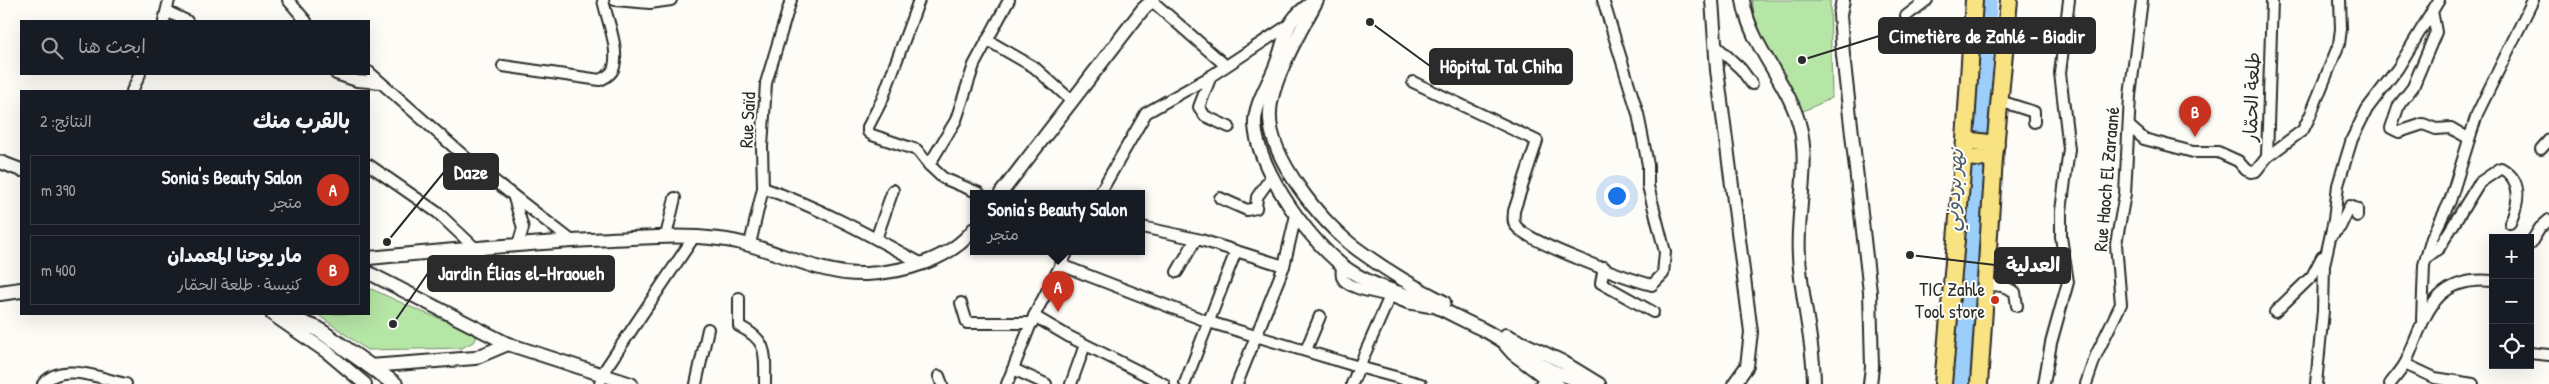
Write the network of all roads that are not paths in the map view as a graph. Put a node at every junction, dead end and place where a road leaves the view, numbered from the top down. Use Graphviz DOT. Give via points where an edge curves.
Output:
graph roads {
  1 [pos="169,0"];
  2 [pos="288,0"];
  3 [pos="603,0"];
  4 [pos="615,0"];
  5 [pos="671,0"];
  6 [pos="791,0"];
  7 [pos="919,0"];
  8 [pos="1009,0"];
  9 [pos="1153,0"];
  10 [pos="1316,0"];
  11 [pos="1602,0"];
  12 [pos="1712,0"];
  13 [pos="1743,0"];
  14 [pos="1843,0"];
  15 [pos="1927,0"];
  16 [pos="1974,0"];
  17 [pos="2009,0"];
  18 [pos="2069,0"];
  19 [pos="2142,0"];
  20 [pos="2272,0"];
  21 [pos="2340,0"];
  22 [pos="2439,0"];
  23 [pos="2533,0"];
  24 [pos="2432,11"];
  25 [pos="1906,16"];
  26 [pos="166,17"];
  27 [pos="182,20"];
  28 [pos="305,20"];
  29 [pos="1287,26"];
  30 [pos="987,40"];
  31 [pos="1715,45"];
  32 [pos="1226,65"];
  33 [pos="503,66"];
  34 [pos="370,73"];
  35 [pos="140,75"];
  36 [pos="339,75"];
  37 [pos="1210,76"];
  38 [pos="1413,82"];
  39 [pos="381,83"];
  40 [pos="1752,84"];
  41 [pos="132,90"];
  42 [pos="1072,101"];
  43 [pos="2000,101"];
  44 [pos="2034,122"];
  45 [pos="1255,124"];
  46 [pos="1270,125"];
  47 [pos="2129,126"];
  48 [pos="1228,128"];
  49 [pos="2468,138"];
  50 [pos="2549,140"];
  51 [pos="2541,149"];
  52 [pos="1978,150"];
  53 [pos="2267,157"];
  54 [pos="1283,160"];
  55 [pos="0,162"];
  56 [pos="929,165"];
  57 [pos="370,166"];
  58 [pos="20,170"];
  59 [pos="1269,171"];
  60 [pos="763,188"];
  61 [pos="893,190"];
  62 [pos="972,190"];
  63 [pos="1003,190"];
  64 [pos="1102,190"];
  65 [pos="514,198"];
  66 [pos="675,198"];
  67 [pos="1220,198"];
  68 [pos="1296,215"];
  69 [pos="2357,216"];
  70 [pos="2549,220"];
  71 [pos="2510,223"];
  72 [pos="2545,228"];
  73 [pos="1145,229"];
  74 [pos="970,232"];
  75 [pos="666,236"];
  76 [pos="694,237"];
  77 [pos="2330,237"];
  78 [pos="876,239"];
  79 [pos="1196,239"];
  80 [pos="2534,240"];
  81 [pos="572,241"];
  82 [pos="750,244"];
  83 [pos="518,245"];
  84 [pos="475,248"];
  85 [pos="1236,251"];
  86 [pos="2327,251"];
  87 [pos="1066,255"];
  88 [pos="370,258"];
  89 [pos="2426,258"];
  90 [pos="922,264"];
  91 [pos="1061,265"];
  92 [pos="1342,265"];
  93 [pos="1284,266"];
  94 [pos="1604,267"];
  95 [pos="1177,272"];
  96 [pos="370,274"];
  97 [pos="2489,281"];
  98 [pos="1987,285"];
  99 [pos="20,290"];
  100 [pos="0,293"];
  101 [pos="1390,296"];
  102 [pos="739,298"];
  103 [pos="961,303"];
  104 [pos="1434,306"];
  105 [pos="2017,306"];
  106 [pos="1653,312"];
  107 [pos="2275,312"];
  108 [pos="273,315"];
  109 [pos="282,315"];
  110 [pos="1320,316"];
  111 [pos="1033,320"];
  112 [pos="2422,320"];
  113 [pos="1209,322"];
  114 [pos="708,329"];
  115 [pos="1257,337"];
  116 [pos="1505,338"];
  117 [pos="508,344"];
  118 [pos="1085,345"];
  119 [pos="1306,350"];
  120 [pos="2534,353"];
  121 [pos="2549,355"];
  122 [pos="2405,364"];
  123 [pos="370,366"];
  124 [pos="1359,368"];
  125 [pos="1013,369"];
  126 [pos="1544,371"];
  127 [pos="1560,373"];
  128 [pos="601,379"];
  129 [pos="43,384"];
  130 [pos="126,384"];
  131 [pos="365,384"];
  132 [pos="395,384"];
  133 [pos="631,384"];
  134 [pos="696,384"];
  135 [pos="766,384"];
  136 [pos="1007,384"];
  137 [pos="1046,384"];
  138 [pos="1071,384"];
  139 [pos="1164,384"];
  140 [pos="1187,384"];
  141 [pos="1237,384"];
  142 [pos="1352,384"];
  143 [pos="1421,384"];
  144 [pos="1589,384"];
  145 [pos="1599,384"];
  146 [pos="1734,384"];
  147 [pos="1814,384"];
  148 [pos="1870,384"];
  149 [pos="1943,384"];
  150 [pos="1979,384"];
  151 [pos="2044,384"];
  152 [pos="2086,384"];
  153 [pos="2316,384"];
  154 [pos="2390,384"];
  155 [pos="2473,384"];
  1 -- 26 [label="street"];
  2 -- 28 [label="street"];
  3 -- 33 [label="street" via="615,54 610,75 600,80"];
  4 -- 5 [label="street" via="650,3"];
  6 -- 60 [label="street, Rue Saïd" via="766,83"];
  7 -- 56 [label="street" via="868,132 917,150"];
  8 -- 30 [label="street"];
  9 -- 32 [label="street"];
  9 -- 42 [label="street"];
  10 -- 29 [label="street"];
  10 -- 46 [label="street" via="1274,90"];
  11 -- 94 [label="street" via="1638,114 1648,165 1648,186 1665,252 1663,274 1652,285"];
  12 -- 31 [label="street"];
  13 -- 147 [label="street" via="1750,28 1792,104 1801,132 1799,255 1814,359"];
  14 -- 148 [label="street" via="1840,15 1870,292"];
  15 -- 25 [label="street"];
  16 -- 52 [label="highway"];
  17 -- 43 [label="highway"];
  18 -- 151 [label="street" via="2060,73 2069,149 2062,189 2061,229 2068,282 2051,343"];
  19 -- 47 [label="street, Rue Haoch El Zaraané"];
  20 -- 53 [label="street, طلعة الحمّار"];
  21 -- 53 [label="street" via="2339,44 2310,116 2303,130"];
  22 -- 24 [label="street"];
  23 -- 49 [label="street"];
  24 -- 49 [label="street" via="2436,32 2413,87 2399,106 2391,128 2399,132 2423,124 2436,129 2451,128"];
  24 -- 77 [label="street" via="2398,68 2359,122 2338,185"];
  26 -- 27 [label="street"];
  29 -- 32 [label="street"];
  29 -- 45 [label="street" via="1279,59 1261,98"];
  30 -- 42 [label="street" via="1034,67"];
  30 -- 56 [label="street" via="969,78 956,120"];
  31 -- 40 [label="street" via="1742,69"];
  31 -- 146 [label="street" via="1751,332 1747,366"];
  32 -- 37 [label="street"];
  34 -- 39 [label="street"];
  35 -- 41 [label="street"];
  36 -- 39 [label="street" via="357,81"];
  37 -- 48 [label="street" via="1198,107 1205,116"];
  37 -- 64 [label="street" via="1146,113"];
  38 -- 94 [label="street" via="1537,141 1514,211 1516,227 1535,240"];
  39 -- 65 [label="street"];
  42 -- 63 [label="street"];
  43 -- 44 [label="street" via="2034,112"];
  43 -- 52 [label="highway"];
  45 -- 46 [label="street"];
  45 -- 59 [label="street" via="1258,144"];
  46 -- 54 [label="street"];
  47 -- 53 [label="street, طلعة الحمّار" via="2144,139 2193,152 2218,152 2229,156 2251,172 2256,171"];
  47 -- 152 [label="street, Rue Haoch El Zaraané" via="2125,194 2116,244 2121,304"];
  49 -- 89 [label="street" via="2450,202"];
  50 -- 51 [label="street"];
  52 -- 98 [label="highway"];
  52 -- 149 [label="highway"];
  54 -- 59 [label="street"];
  54 -- 116 [label="street" via="1316,209 1355,248"];
  55 -- 58 [label="street"];
  56 -- 62 [label="street" via="943,178"];
  57 -- 84 [label="street" via="438,214"];
  59 -- 67 [label="street" via="1257,197 1256,208 1247,210"];
  59 -- 68 [label="street"];
  60 -- 78 [label="street" via="792,198"];
  60 -- 82 [label="street, Rue Saïd"];
  61 -- 78 [label="street"];
  65 -- 81 [label="street"];
  65 -- 83 [label="street" via="522,228"];
  66 -- 75 [label="street"];
  68 -- 92 [label="street" via="1313,238"];
  68 -- 93 [label="street"];
  69 -- 77 [label="street" via="2357,209 2350,206 2340,227"];
  70 -- 72 [label="street"];
  71 -- 89 [label="street" via="2518,186 2512,174 2501,168 2479,183 2439,248"];
  72 -- 80 [label="street"];
  73 -- 79 [label="street"];
  74 -- 90 [label="street" via="948,251"];
  75 -- 76 [label="street"];
  75 -- 81 [label="street"];
  76 -- 82 [label="street"];
  76 -- 128 [label="street"];
  77 -- 86 [label="street"];
  78 -- 90 [label="street"];
  79 -- 85 [label="street"];
  79 -- 95 [label="street"];
  81 -- 83 [label="street"];
  82 -- 90 [label="street" via="792,260 838,272 865,274"];
  83 -- 84 [label="street"];
  84 -- 88 [label="street"];
  85 -- 93 [label="street"];
  85 -- 113 [label="street"];
  86 -- 107 [label="street" via="2303,286"];
  86 -- 153 [label="street"];
  87 -- 91 [label="street"];
  89 -- 112 [label="street"];
  91 -- 111 [label="street"];
  91 -- 113 [label="street"];
  92 -- 101 [label="street" via="1342,277 1346,283"];
  92 -- 104 [label="street" via="1376,285"];
  93 -- 115 [label="street"];
  94 -- 106 [label="street" via="1601,283"];
  96 -- 117 [label="street"];
  97 -- 112 [label="street" via="2473,279 2450,288 2438,297"];
  98 -- 105 [label="street" via="2004,286 2015,292"];
  98 -- 150 [label="highway"];
  99 -- 100 [label="main road"];
  101 -- 104 [label="street" via="1425,308"];
  101 -- 124 [label="street"];
  102 -- 135 [label="street" via="739,326 754,334 764,346"];
  103 -- 111 [label="street" via="967,323"];
  104 -- 116 [label="street"];
  108 -- 131 [label="street" via="327,352"];
  109 -- 123 [label="main road" via="318,329"];
  110 -- 119 [label="street"];
  111 -- 118 [label="street"];
  111 -- 125 [label="street"];
  112 -- 122 [label="street"];
  113 -- 115 [label="street"];
  113 -- 140 [label="street"];
  114 -- 134 [label="street"];
  115 -- 119 [label="street"];
  115 -- 141 [label="street"];
  116 -- 126 [label="street"];
  117 -- 123 [label="street" via="475,358"];
  117 -- 128 [label="street"];
  118 -- 138 [label="street"];
  118 -- 139 [label="street"];
  119 -- 124 [label="street"];
  120 -- 121 [label="street"];
  122 -- 154 [label="street"];
  122 -- 155 [label="street" via="2435,378"];
  123 -- 132 [label="main road"];
  124 -- 142 [label="street"];
  124 -- 143 [label="street"];
  125 -- 136 [label="street"];
  125 -- 137 [label="street"];
  126 -- 127 [label="street"];
  127 -- 144 [label="street"];
  127 -- 145 [label="street"];
  128 -- 133 [label="street"];
  129 -- 130 [label="street" via="60,372"];
}
